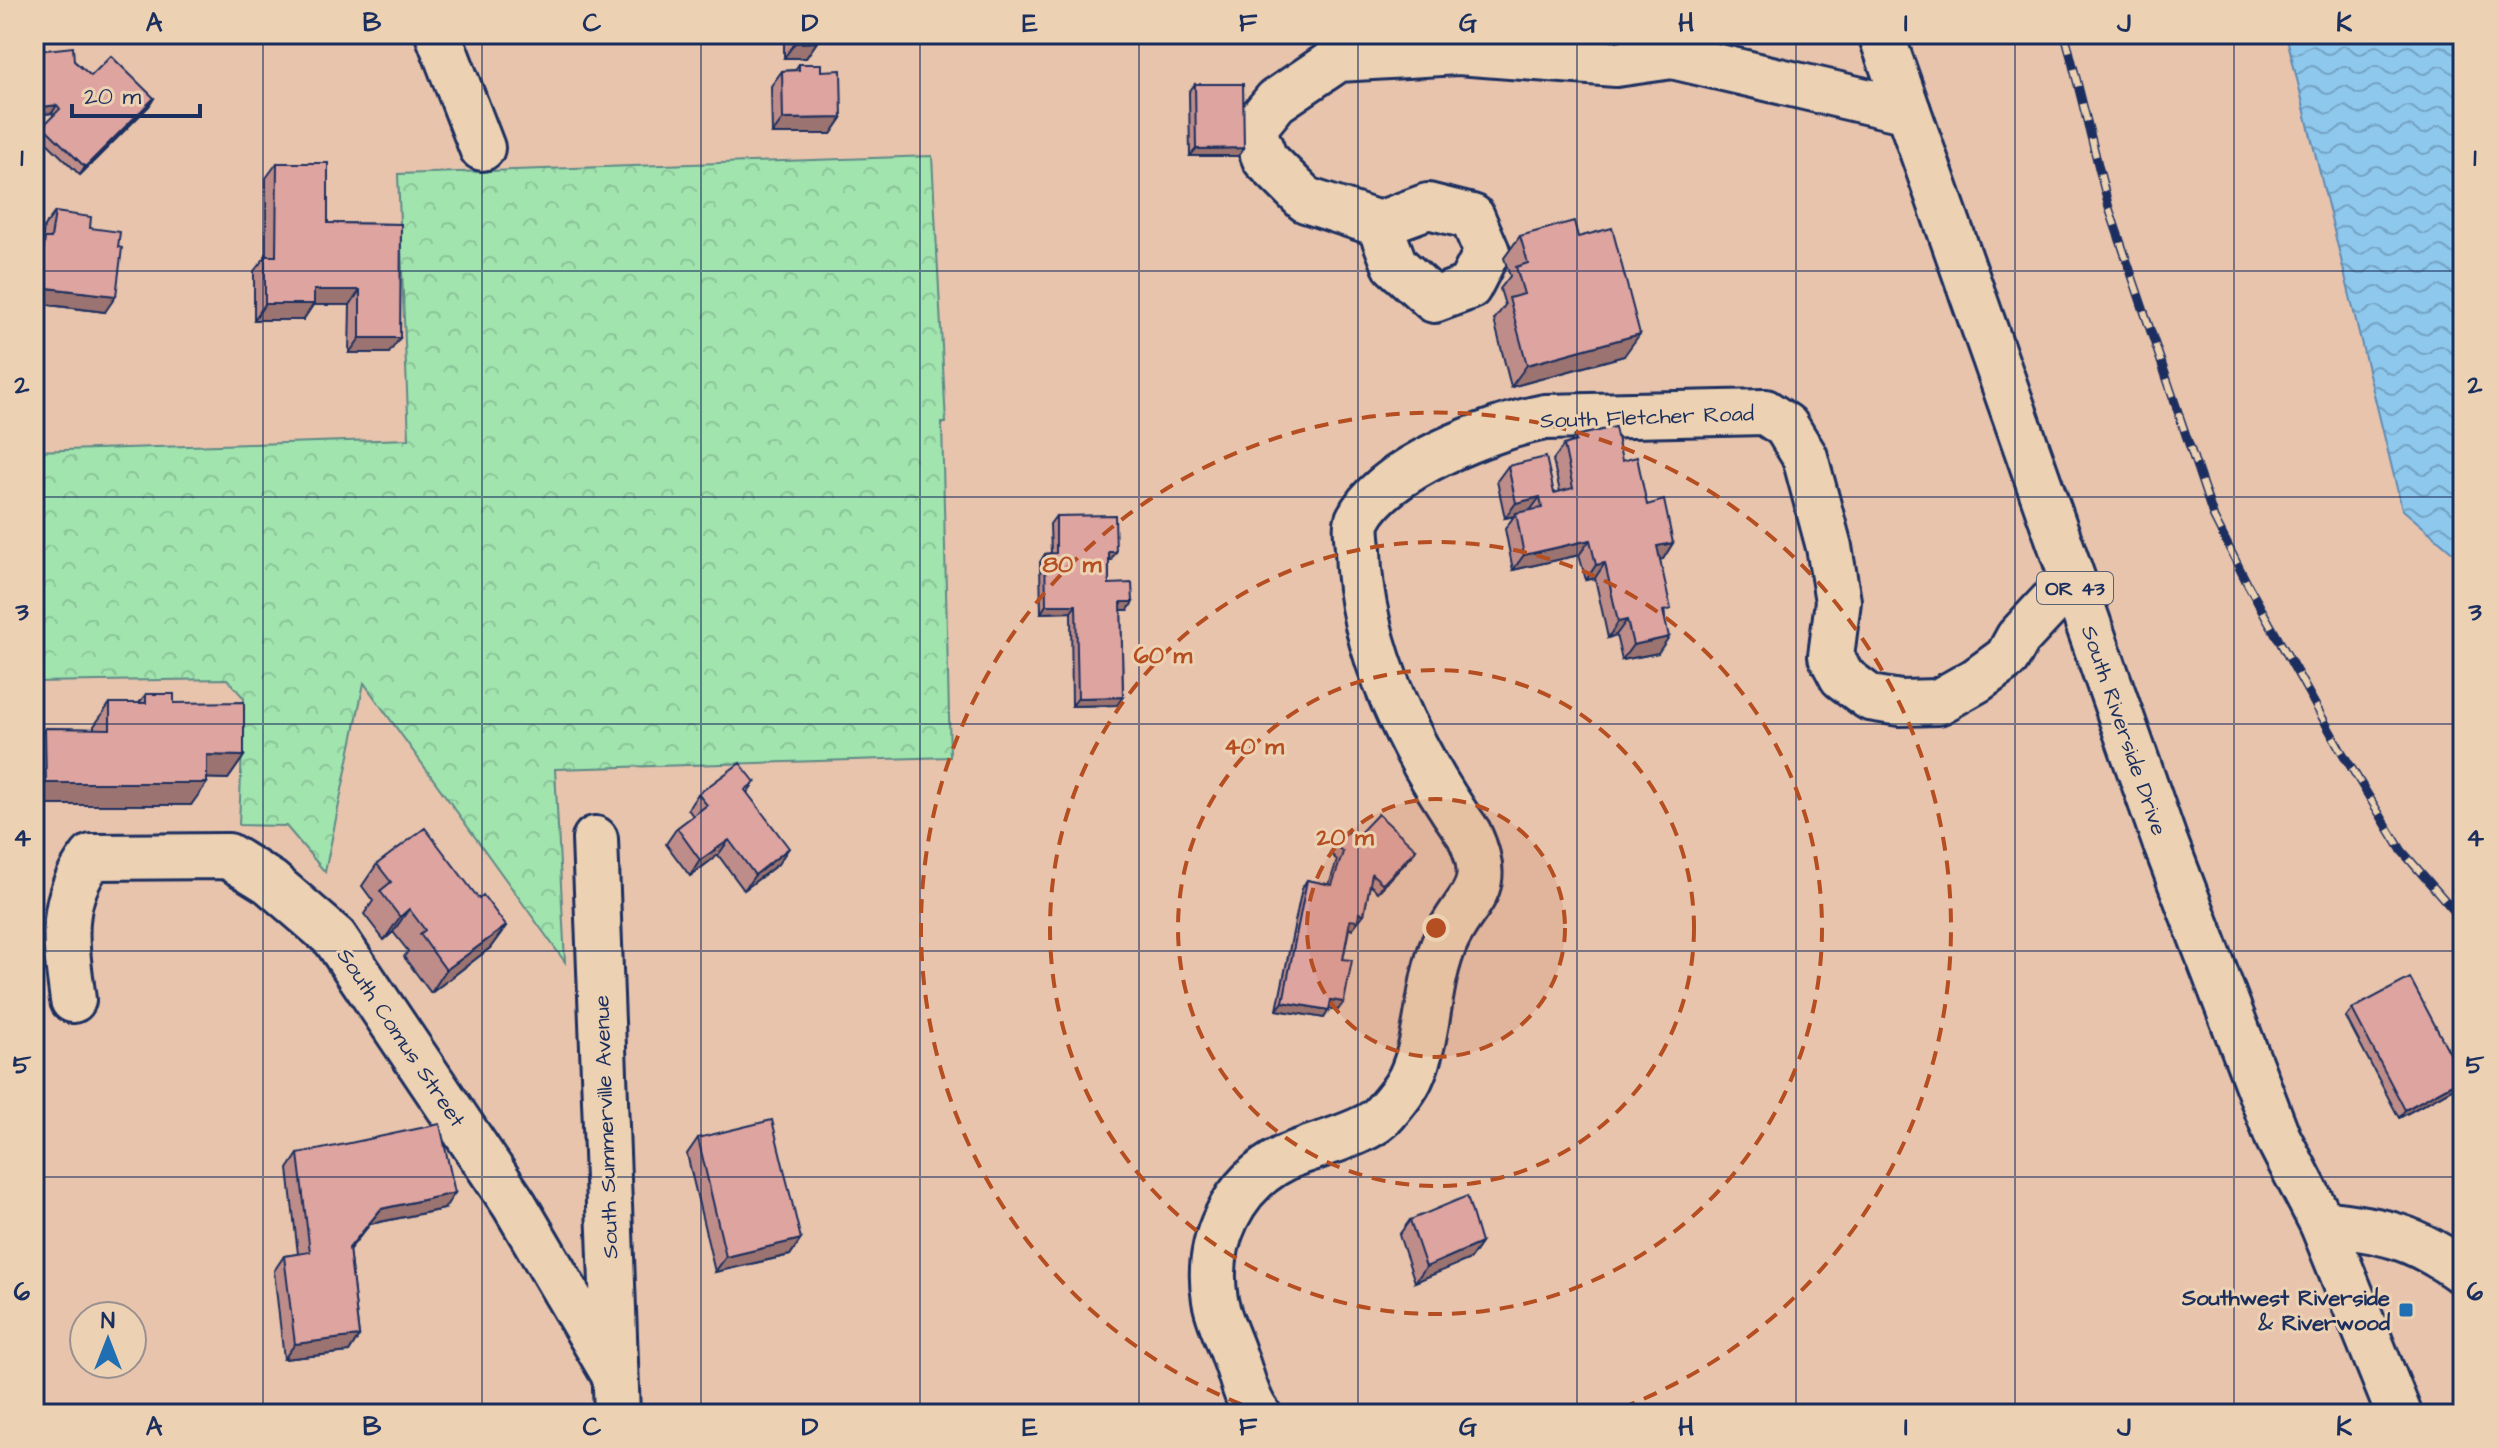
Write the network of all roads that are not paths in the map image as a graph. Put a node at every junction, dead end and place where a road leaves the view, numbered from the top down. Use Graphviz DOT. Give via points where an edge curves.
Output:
graph roads {
  1 [pos="438,34"];
  2 [pos="1881,34"];
  3 [pos="1908,111"];
  4 [pos="482,148"];
  5 [pos="1379,224"];
  6 [pos="2072,580"];
  7 [pos="595,839"];
  8 [pos="73,1000"];
  9 [pos="2322,1223"];
  10 [pos="2463,1272"];
  11 [pos="615,1394"];
  12 [pos="1258,1414"];
  13 [pos="2399,1414"];
  1 -- 4 [label="street"];
  2 -- 3 [label="street, South Riverside Drive / OR 43"];
  3 -- 5 [label="street" via="1672,56 1616,64 1458,52 1338,59 1276,101 1253,129 1265,159 1306,200"];
  3 -- 6 [label="street, South Riverside Drive / OR 43"];
  6 -- 9 [label="street, South Riverside Drive / OR 43" via="2278,1138"];
  6 -- 12 [label="street, South Fletcher Road" via="2018,638 2007,658 1977,680 1938,702 1900,703 1870,698 1842,677 1831,656 1838,601 1805,457 1786,426 1765,412 1545,417 1510,423 1404,474 1373,501 1357,522 1359,590 1409,736 1469,834 1480,874 1475,897 1440,955 1409,1081 1381,1118 1261,1173 1226,1214 1216,1235 1215,1300"];
  7 -- 11 [label="street, South Summerville Avenue"];
  8 -- 11 [label="street, South Comus Street" via="67,906 75,878 92,857 228,856 270,882 335,938 514,1204"];
  9 -- 10 [label="street" via="2391,1232"];
  9 -- 13 [label="street, South Riverside Drive / OR 43"];
}
